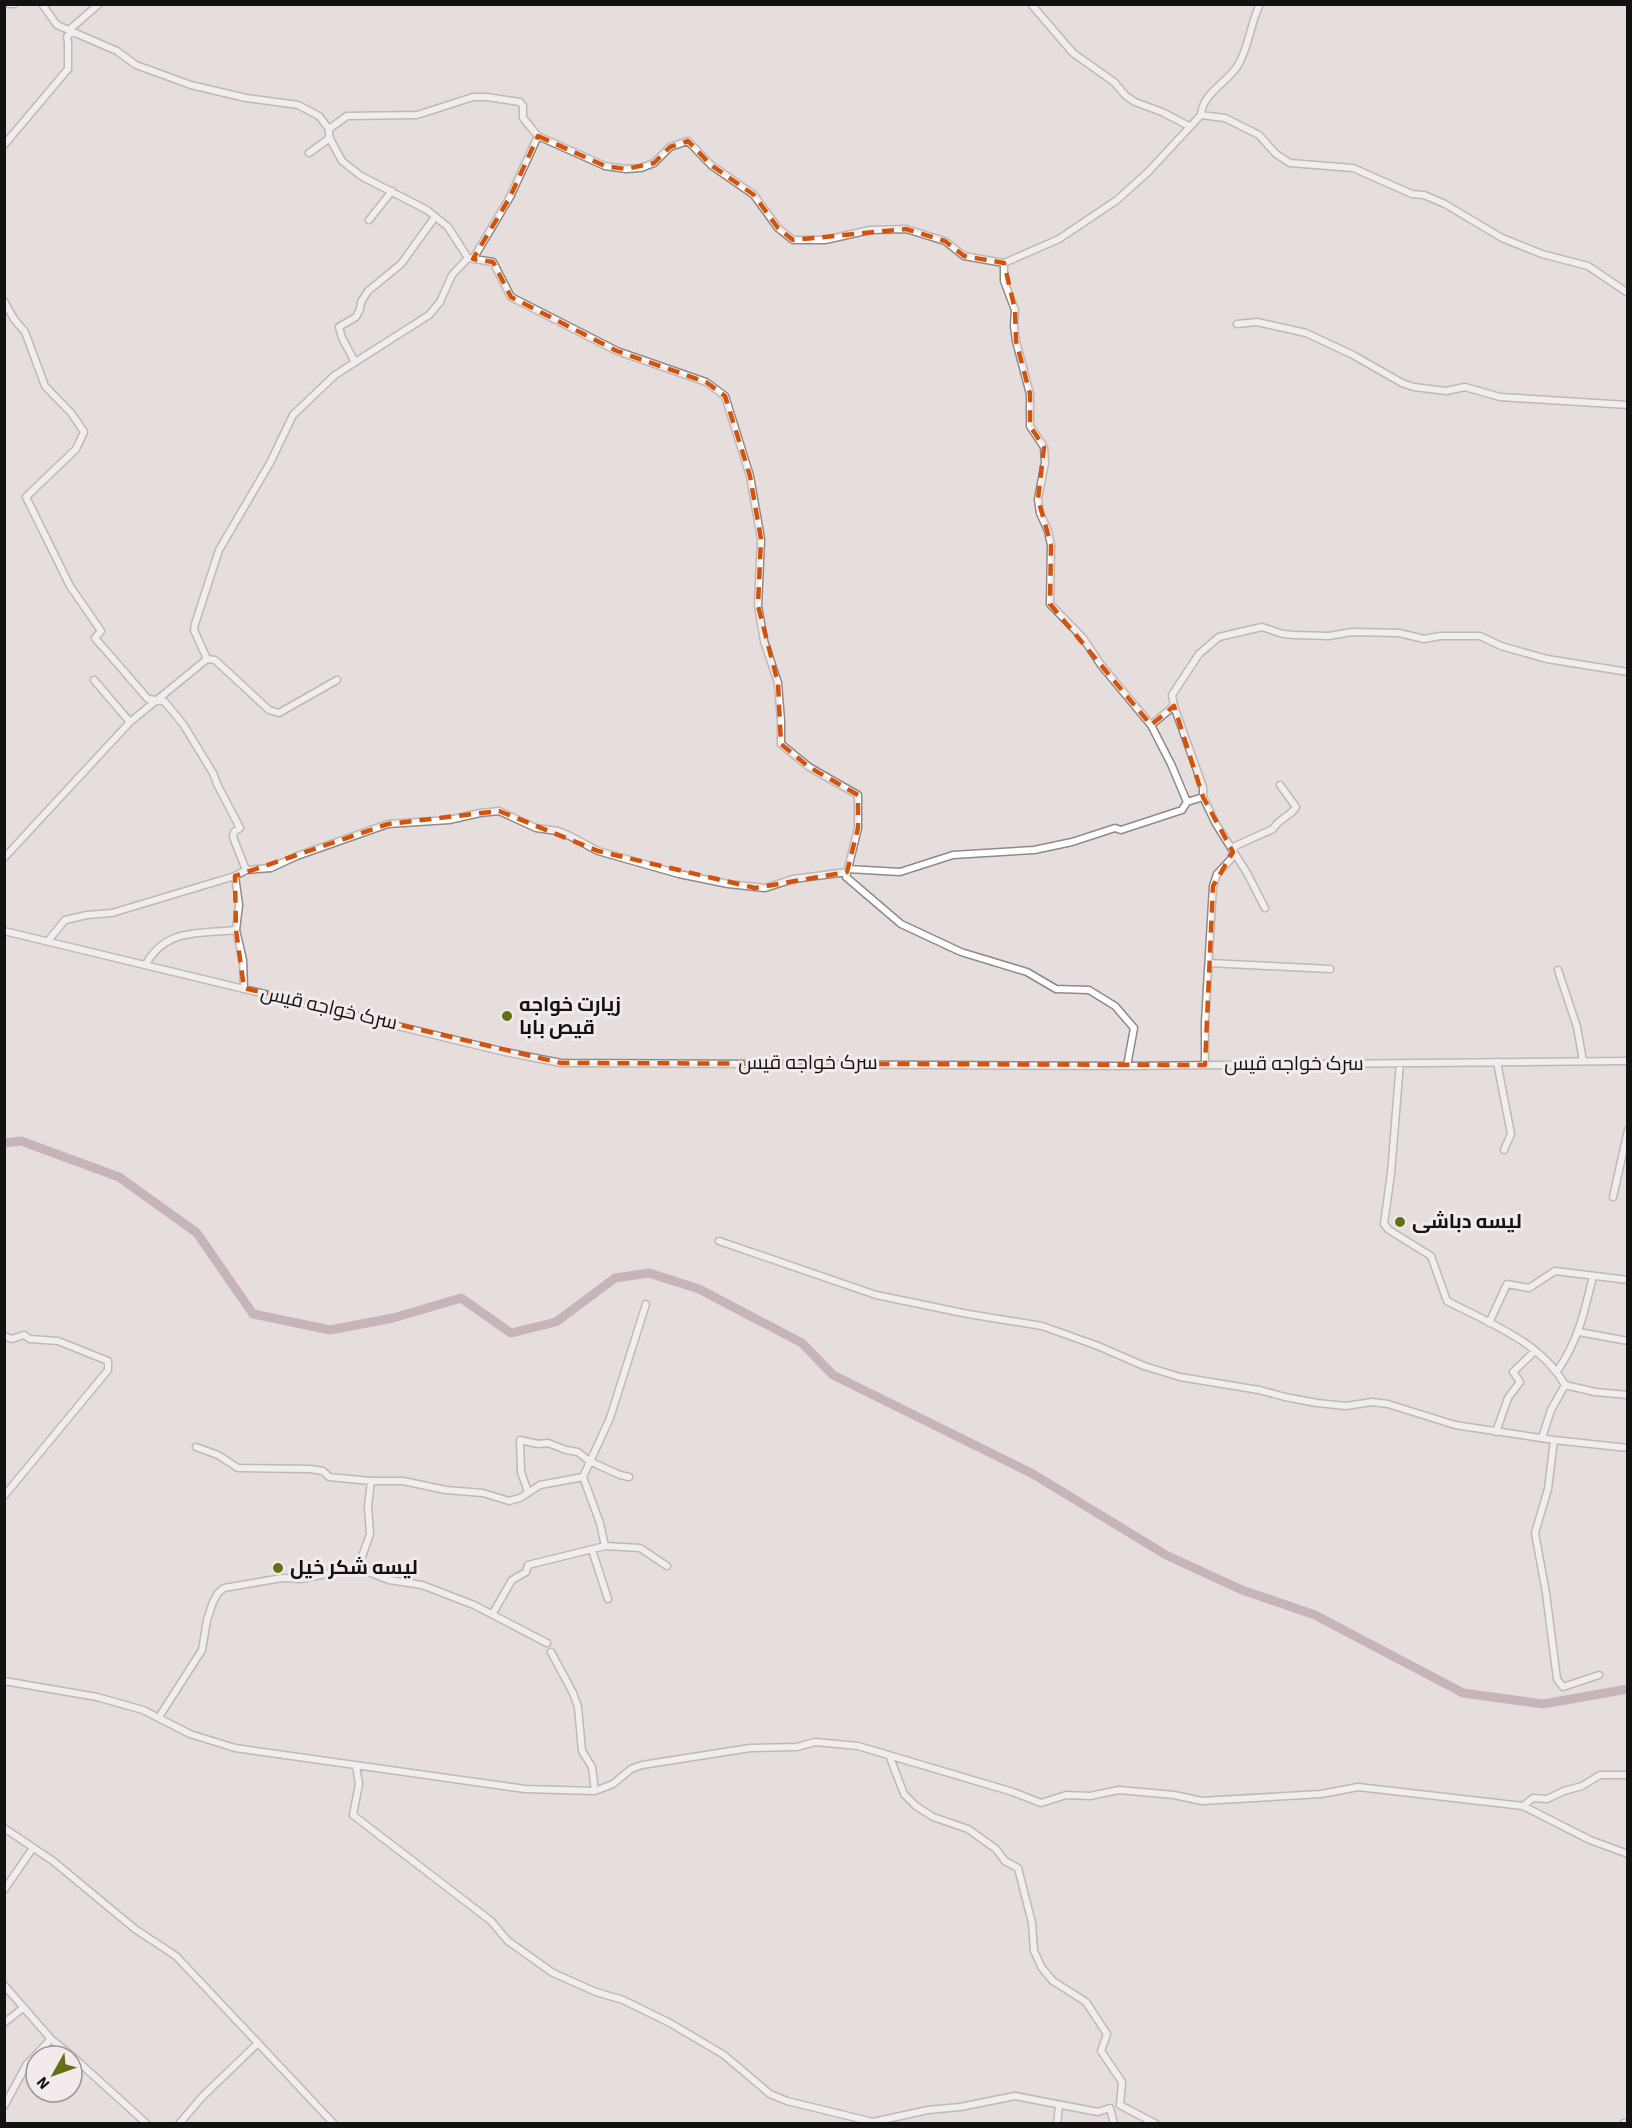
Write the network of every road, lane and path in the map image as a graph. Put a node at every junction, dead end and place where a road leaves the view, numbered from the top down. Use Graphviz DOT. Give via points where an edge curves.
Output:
graph roads {
  1 [pos="9,4"];
  2 [pos="14,4"];
  3 [pos="42,4"];
  4 [pos="99,4"];
  5 [pos="1031,4"];
  6 [pos="1260,4"];
  7 [pos="70,31"];
  8 [pos="1201,115"];
  9 [pos="1189,126"];
  10 [pos="329,129"];
  11 [pos="538,136"];
  12 [pos="330,138"];
  13 [pos="4,145"];
  14 [pos="309,153"];
  15 [pos="392,191"];
  16 [pos="435,217"];
  17 [pos="369,220"];
  18 [pos="471,259"];
  19 [pos="1004,263"];
  20 [pos="1628,293"];
  21 [pos="4,301"];
  22 [pos="1237,324"];
  23 [pos="355,362"];
  24 [pos="1628,405"];
  25 [pos="207,659"];
  26 [pos="1628,672"];
  27 [pos="94,680"];
  28 [pos="338,680"];
  29 [pos="155,701"];
  30 [pos="1174,706"];
  31 [pos="130,722"];
  32 [pos="1151,725"];
  33 [pos="1280,785"];
  34 [pos="1203,797"];
  35 [pos="1187,802"];
  36 [pos="1233,852"];
  37 [pos="4,858"];
  38 [pos="246,870"];
  39 [pos="847,871"];
  40 [pos="235,876"];
  41 [pos="1265,908"];
  42 [pos="236,930"];
  43 [pos="4,931"];
  44 [pos="48,941"];
  45 [pos="1209,963"];
  46 [pos="146,964"];
  47 [pos="1330,969"];
  48 [pos="1558,970"];
  49 [pos="244,988"];
  50 [pos="1583,1061"];
  51 [pos="1628,1061"];
  52 [pos="1497,1062"];
  53 [pos="1400,1064"];
  54 [pos="1205,1065"];
  55 [pos="1127,1066"];
  56 [pos="1628,1130"];
  57 [pos="1504,1150"];
  58 [pos="1613,1197"];
  59 [pos="719,1241"];
  60 [pos="1593,1276"];
  61 [pos="1628,1280"];
  62 [pos="646,1304"];
  63 [pos="1489,1323"];
  64 [pos="1579,1332"];
  65 [pos="4,1336"];
  66 [pos="1628,1341"];
  67 [pos="1535,1352"];
  68 [pos="1557,1371"];
  69 [pos="1565,1385"];
  70 [pos="1628,1395"];
  71 [pos="1496,1432"];
  72 [pos="1542,1438"];
  73 [pos="1554,1440"];
  74 [pos="196,1447"];
  75 [pos="1628,1448"];
  76 [pos="589,1461"];
  77 [pos="583,1477"];
  78 [pos="629,1477"];
  79 [pos="371,1481"];
  80 [pos="528,1491"];
  81 [pos="4,1496"];
  82 [pos="605,1546"];
  83 [pos="592,1550"];
  84 [pos="359,1565"];
  85 [pos="667,1566"];
  86 [pos="608,1599"];
  87 [pos="493,1613"];
  88 [pos="547,1643"];
  89 [pos="551,1652"];
  90 [pos="1599,1675"];
  91 [pos="4,1682"];
  92 [pos="159,1717"];
  93 [pos="889,1755"];
  94 [pos="356,1766"];
  95 [pos="1628,1775"];
  96 [pos="595,1791"];
  97 [pos="1527,1803"];
  98 [pos="4,1828"];
  99 [pos="33,1848"];
  100 [pos="1628,1854"];
  101 [pos="4,1890"];
  102 [pos="4,1985"];
  103 [pos="22,2008"];
  104 [pos="4,2023"];
  105 [pos="51,2039"];
  106 [pos="258,2043"];
  107 [pos="57,2044"];
  108 [pos="84,2067"];
  109 [pos="1059,2105"];
  110 [pos="1120,2105"];
  111 [pos="4,2106"];
  112 [pos="1112,2110"];
  113 [pos="875,2122"];
  114 [pos="147,2124"];
  115 [pos="179,2124"];
  116 [pos="334,2124"];
  117 [pos="1057,2124"];
  118 [pos="1114,2124"];
  119 [pos="1156,2124"];
  1 -- 2 [label="street"];
  3 -- 7 [label="street" via="57,25"];
  4 -- 7 [label="street"];
  5 -- 9 [label="street" via="1073,53 1114,82 1126,96"];
  6 -- 8 [label="street" via="1238,65 1210,94"];
  7 -- 10 [label="street" via="117,51 136,64 191,85 298,105 320,116"];
  7 -- 13 [label="street" via="68,69"];
  8 -- 9 [label="street"];
  8 -- 20 [label="street" via="1225,118 1259,135 1290,163 1353,168 1412,194 1424,195 1502,238 1588,266"];
  9 -- 19 [label="street" via="1117,200 1059,239"];
  10 -- 11 [label="street" via="347,116 417,114 467,98 487,97 520,102 523,118"];
  10 -- 12 [label="street"];
  11 -- 18 [label="street" via="510,197"];
  11 -- 19 [label="street" via="605,166 626,169 654,163 670,147 688,141 711,165 754,195 778,228 793,240 825,240 870,230 906,230 945,241 964,256"];
  12 -- 14 [label="street"];
  12 -- 15 [label="street" via="348,167"];
  15 -- 16 [label="street"];
  15 -- 17 [label="street"];
  16 -- 18 [label="street" via="448,227"];
  16 -- 23 [label="street" via="401,264 368,291 356,317 339,327"];
  18 -- 23 [label="street" via="452,275 440,302 429,315"];
  18 -- 39 [label="street" via="492,262 511,297 617,351 706,382 725,396 750,476 761,539 758,606 778,683 781,744 808,767 858,795 858,828"];
  19 -- 32 [label="street" via="1004,280 1015,310 1016,341 1030,394 1030,426 1044,447 1038,499 1051,545 1050,604 1083,638"];
  21 -- 29 [label="street" via="25,332 45,386 84,432 76,449 26,497 70,586 101,631 95,638 148,699"];
  22 -- 24 [label="street" via="1257,322 1305,333 1414,387 1446,391 1465,387 1500,397"];
  23 -- 25 [label="street" via="335,375 293,415 219,550 194,630"];
  25 -- 28 [label="street" via="215,660 269,710 279,713"];
  25 -- 29 [label="street"];
  26 -- 30 [label="street" via="1547,659 1480,636 1424,639 1398,633 1352,632 1294,635 1262,627 1220,637 1199,654 1172,695"];
  27 -- 31 [label="street"];
  29 -- 31 [label="street"];
  29 -- 38 [label="street" via="164,701 183,724 213,773 240,828 233,837"];
  30 -- 32 [label="street"];
  30 -- 34 [label="street" via="1203,787"];
  31 -- 37 [label="street"];
  32 -- 35 [label="street"];
  33 -- 36 [label="street" via="1296,807 1294,810 1272,829 1236,846"];
  34 -- 35 [label="street"];
  34 -- 36 [label="street"];
  35 -- 39 [label="street" via="1182,810 1121,830 1115,828 1034,850 953,855 900,873"];
  36 -- 41 [label="street"];
  36 -- 45 [label="street" via="1213,886"];
  38 -- 39 [label="street" via="271,868 388,824 449,820 499,811 536,828 558,831 598,851 728,884 765,888 793,879"];
  38 -- 40 [label="street"];
  39 -- 55 [label="street" via="846,877 901,924 962,952 1027,972 1056,989 1089,990 1115,1006 1134,1028"];
  40 -- 42 [label="street" via="239,905"];
  40 -- 44 [label="street" via="112,913 65,921"];
  42 -- 46 [label="street" via="174,937 162,943"];
  42 -- 49 [label="street"];
  43 -- 44 [label="street, سرک خواجه قیس"];
  44 -- 46 [label="street, سرک خواجه قیس"];
  45 -- 47 [label="street"];
  45 -- 54 [label="street"];
  46 -- 49 [label="street, سرک خواجه قیس"];
  48 -- 50 [label="street" via="1577,1027"];
  49 -- 55 [label="street, سرک خواجه قیس" via="561,1063"];
  50 -- 51 [label="street, سرک خواجه قیس"];
  50 -- 52 [label="street, سرک خواجه قیس"];
  52 -- 53 [label="street, سرک خواجه قیس"];
  52 -- 57 [label="street" via="1511,1134"];
  53 -- 54 [label="street, سرک خواجه قیس"];
  53 -- 63 [label="street" via="1384,1224 1431,1256 1447,1301"];
  54 -- 55 [label="street, سرک خواجه قیس"];
  56 -- 58 [label="street"];
  59 -- 71 [label="street" via="876,1295 1042,1326 1180,1377 1317,1403 1388,1404 1455,1425"];
  60 -- 61 [label="street"];
  60 -- 63 [label="street" via="1554,1271 1529,1288 1507,1284"];
  60 -- 64 [label="street"];
  62 -- 76 [label="street" via="610,1418"];
  63 -- 67 [label="street" via="1521,1339"];
  64 -- 66 [label="street"];
  64 -- 68 [label="street"];
  65 -- 81 [label="street" via="12,1340 24,1335 58,1341 108,1361 108,1370"];
  67 -- 68 [label="street"];
  67 -- 71 [label="street" via="1513,1372 1520,1382 1508,1398"];
  68 -- 69 [label="street"];
  69 -- 70 [label="street"];
  69 -- 72 [label="street"];
  71 -- 72 [label="street"];
  72 -- 73 [label="street"];
  73 -- 75 [label="street"];
  73 -- 90 [label="street" via="1548,1489 1535,1533 1557,1679 1563,1687"];
  74 -- 79 [label="street" via="238,1467 310,1469 323,1471 329,1477"];
  76 -- 77 [label="street"];
  76 -- 78 [label="street"];
  76 -- 80 [label="street" via="578,1452 520,1440 521,1472"];
  77 -- 80 [label="street"];
  77 -- 82 [label="street"];
  79 -- 80 [label="street" via="402,1481 483,1492 509,1501"];
  79 -- 84 [label="street" via="370,1534"];
  82 -- 83 [label="street"];
  82 -- 85 [label="street" via="640,1548"];
  83 -- 86 [label="street"];
  83 -- 87 [label="street" via="528,1565 526,1572 512,1580"];
  84 -- 87 [label="street" via="371,1574 422,1584"];
  84 -- 92 [label="street" via="350,1571 224,1588 213,1602 202,1650"];
  87 -- 88 [label="street"];
  89 -- 96 [label="street" via="576,1700 582,1751 592,1767"];
  91 -- 92 [label="street" via="98,1697"];
  92 -- 94 [label="street" via="189,1734 235,1748"];
  93 -- 96 [label="street" via="858,1746 815,1742 797,1747 750,1748 642,1765"];
  93 -- 97 [label="street" via="1041,1803 1066,1795 1090,1796 1119,1790 1203,1801 1321,1794 1358,1787"];
  93 -- 110 [label="street" via="904,1794 916,1806 933,1817 968,1829 1018,1868 1032,1923 1034,1950 1053,1981 1086,2002 1107,2034 1101,2051 1122,2082"];
  94 -- 96 [label="street" via="525,1789"];
  94 -- 113 [label="street" via="359,1784 353,1815 553,1973 670,2023 724,2055 770,2094"];
  95 -- 97 [label="street" via="1600,1775 1582,1786"];
  97 -- 100 [label="street" via="1590,1840"];
  98 -- 99 [label="street"];
  99 -- 101 [label="street"];
  99 -- 106 [label="street" via="135,1929 176,1956"];
  102 -- 103 [label="street"];
  103 -- 104 [label="street"];
  103 -- 105 [label="street"];
  105 -- 107 [label="street"];
  105 -- 111 [label="street" via="27,2064"];
  106 -- 115 [label="street"];
  106 -- 116 [label="street"];
  108 -- 114 [label="street"];
  109 -- 112 [label="street" via="1098,2112"];
  109 -- 113 [label="street" via="1015,2096"];
  109 -- 117 [label="street"];
  110 -- 112 [label="street"];
  110 -- 119 [label="street"];
  112 -- 118 [label="street"];
}
